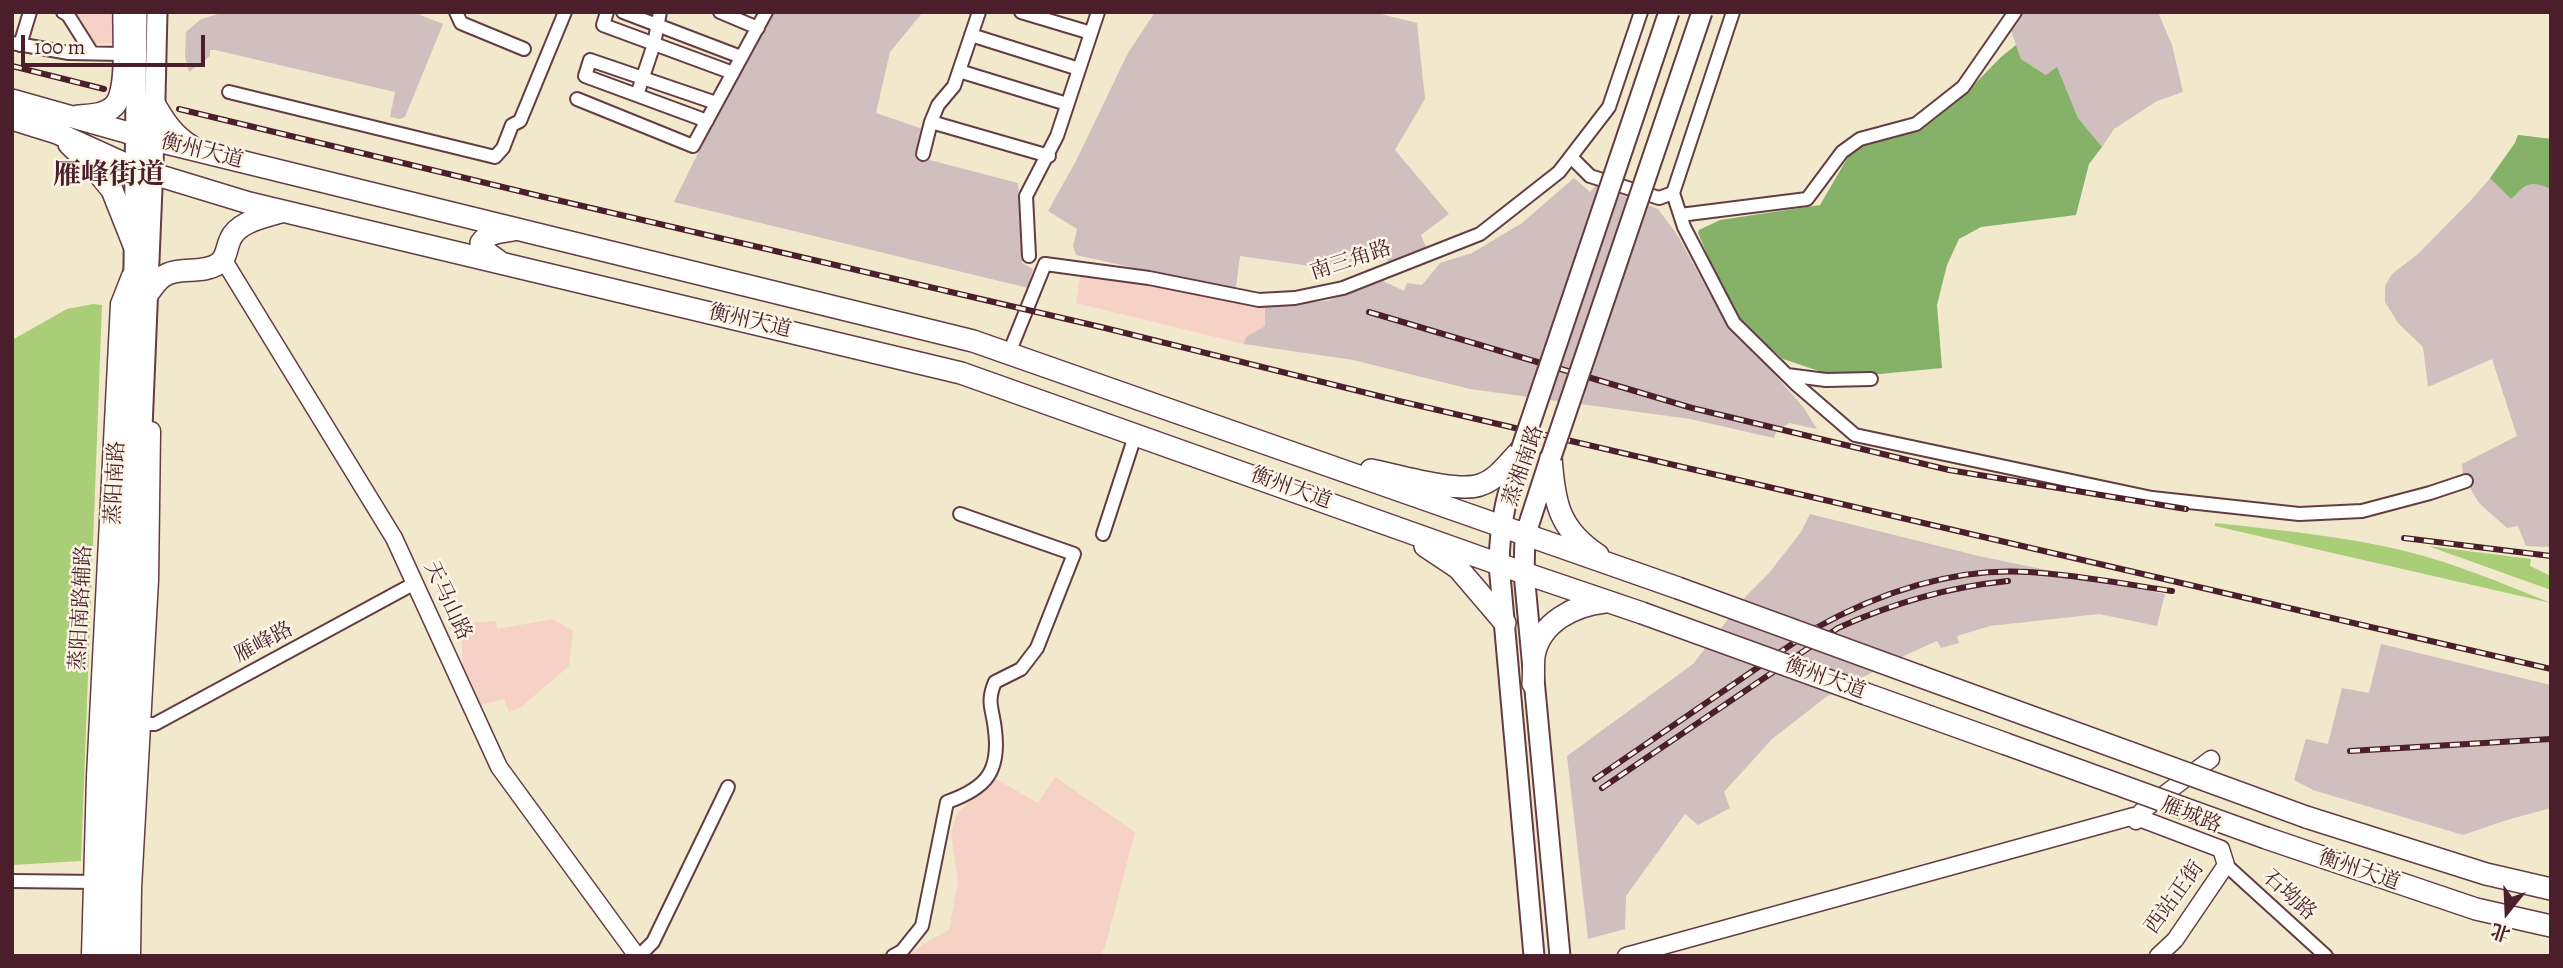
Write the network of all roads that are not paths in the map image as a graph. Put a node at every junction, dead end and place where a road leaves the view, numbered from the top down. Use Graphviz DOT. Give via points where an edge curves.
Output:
graph roads {
  1 [pos="30,12"];
  2 [pos="63,12"];
  3 [pos="124,12"];
  4 [pos="136,12"];
  5 [pos="157,12"];
  6 [pos="456,12"];
  7 [pos="565,12"];
  8 [pos="607,12"];
  9 [pos="623,12"];
  10 [pos="720,12"];
  11 [pos="766,12"];
  12 [pos="979,12"];
  13 [pos="1021,12"];
  14 [pos="1098,12"];
  15 [pos="1641,12"];
  16 [pos="1669,12"];
  17 [pos="1702,12"];
  18 [pos="1733,12"];
  19 [pos="2015,12"];
  20 [pos="658,18"];
  21 [pos="758,27"];
  22 [pos="1091,33"];
  23 [pos="971,35"];
  24 [pos="16,43"];
  25 [pos="654,44"];
  26 [pos="524,49"];
  27 [pos="92,53"];
  28 [pos="123,54"];
  29 [pos="741,57"];
  30 [pos="1079,69"];
  31 [pos="959,71"];
  32 [pos="733,73"];
  33 [pos="643,78"];
  34 [pos="229,92"];
  35 [pos="637,95"];
  36 [pos="577,99"];
  37 [pos="12,100"];
  38 [pos="716,103"];
  39 [pos="1067,104"];
  40 [pos="155,105"];
  41 [pos="12,119"];
  42 [pos="707,121"];
  43 [pos="931,122"];
  44 [pos="63,124"];
  45 [pos="144,137"];
  46 [pos="199,151"];
  47 [pos="923,155"];
  48 [pos="1049,156"];
  49 [pos="1571,157"];
  50 [pos="143,170"];
  51 [pos="1673,193"];
  52 [pos="282,212"];
  53 [pos="1680,215"];
  54 [pos="519,230"];
  55 [pos="1029,256"];
  56 [pos="135,257"];
  57 [pos="220,262"];
  58 [pos="509,266"];
  59 [pos="147,295"];
  60 [pos="1009,353"];
  61 [pos="1787,375"];
  62 [pos="1871,379"];
  63 [pos="1136,433"];
  64 [pos="1521,450"];
  65 [pos="1294,454"];
  66 [pos="1551,457"];
  67 [pos="1360,477"];
  68 [pos="2466,481"];
  69 [pos="1437,483"];
  70 [pos="1349,510"];
  71 [pos="960,514"];
  72 [pos="1469,516"];
  73 [pos="1396,527"];
  74 [pos="1500,527"];
  75 [pos="1104,534"];
  76 [pos="1525,536"];
  77 [pos="1499,564"];
  78 [pos="1617,568"];
  79 [pos="1524,573"];
  80 [pos="413,584"];
  81 [pos="1608,601"];
  82 [pos="1504,623"];
  83 [pos="1533,684"];
  84 [pos="135,724"];
  85 [pos="2211,759"];
  86 [pos="728,787"];
  87 [pos="2137,819"];
  88 [pos="2226,864"];
  89 [pos="2486,874"];
  90 [pos="12,881"];
  91 [pos="100,882"];
  92 [pos="2551,889"];
  93 [pos="2476,909"];
  94 [pos="2551,926"];
  95 [pos="91,956"];
  96 [pos="105,956"];
  97 [pos="120,956"];
  98 [pos="131,956"];
  99 [pos="630,956"];
  100 [pos="638,956"];
  101 [pos="893,956"];
  102 [pos="1534,956"];
  103 [pos="1560,956"];
  104 [pos="1626,956"];
  105 [pos="1647,956"];
  106 [pos="2158,956"];
  107 [pos="2326,956"];
  1 -- 24 [label="street"];
  2 -- 27 [label="street"];
  3 -- 28 [label="highway"];
  4 -- 45 [label="main road, 蒸阳南路"];
  5 -- 40 [label="main road, 蒸阳南路"];
  6 -- 26 [label="street" via="461,23"];
  7 -- 34 [label="street" via="520,121 512,125 495,157"];
  8 -- 25 [label="street" via="603,25"];
  9 -- 20 [label="street"];
  10 -- 21 [label="street"];
  11 -- 21 [label="street"];
  12 -- 23 [label="street"];
  13 -- 22 [label="street"];
  14 -- 22 [label="street"];
  15 -- 49 [label="street, 南三角路" via="1609,107"];
  16 -- 64 [label="main road, 蒸湘南路, bridge"];
  17 -- 66 [label="main road, 蒸湘南路, bridge"];
  18 -- 51 [label="street"];
  19 -- 53 [label="street" via="1964,87 1916,124 1860,139 1842,152 1807,199"];
  20 -- 25 [label="street"];
  20 -- 29 [label="street"];
  21 -- 29 [label="street"];
  22 -- 30 [label="street"];
  23 -- 30 [label="street"];
  23 -- 31 [label="street"];
  24 -- 27 [label="street"];
  25 -- 32 [label="street"];
  25 -- 33 [label="street"];
  27 -- 28 [label="street"];
  28 -- 44 [label="highway" via="117,102 102,113"];
  29 -- 32 [label="street"];
  30 -- 39 [label="street"];
  31 -- 39 [label="street"];
  31 -- 43 [label="street"];
  32 -- 38 [label="street"];
  33 -- 35 [label="street"];
  33 -- 35 [label="street" via="590,60 585,76"];
  33 -- 38 [label="street"];
  35 -- 42 [label="street"];
  36 -- 42 [label="street" via="693,146"];
  37 -- 44 [label="highway, 衡州大道"];
  38 -- 42 [label="street"];
  39 -- 48 [label="street"];
  40 -- 45 [label="main road, 蒸阳南路"];
  40 -- 46 [label="highway" via="179,139"];
  41 -- 44 [label="highway, 衡州大道"];
  43 -- 47 [label="street"];
  43 -- 48 [label="street"];
  44 -- 45 [label="highway, 衡州大道"];
  44 -- 50 [label="highway, 衡州大道"];
  44 -- 56 [label="highway" via="112,190"];
  45 -- 46 [label="highway, 衡州大道"];
  45 -- 50 [label="main road, 蒸阳南路"];
  46 -- 54 [label="highway, 衡州大道"];
  48 -- 55 [label="street" via="1026,196"];
  49 -- 51 [label="street" via="1590,176 1658,198"];
  49 -- 60 [label="street, 南三角路" via="1559,172 1480,234 1342,288 1294,298 1259,300 1045,264"];
  50 -- 52 [label="highway, 衡州大道"];
  50 -- 56 [label="main road, 蒸阳南路"];
  50 -- 59 [label="main road, 蒸阳南路"];
  51 -- 53 [label="street"];
  52 -- 57 [label="highway" via="236,231"];
  52 -- 58 [label="highway, 衡州大道"];
  53 -- 61 [label="street" via="1734,323"];
  54 -- 58 [label="highway" via="496,232 481,243 490,256"];
  54 -- 60 [label="highway, 衡州大道"];
  56 -- 91 [label="main road, 蒸阳南路"];
  57 -- 59 [label="highway" via="161,278"];
  57 -- 80 [label="street, 天马山路"];
  58 -- 63 [label="highway, 衡州大道" via="961,373"];
  59 -- 84 [label="main road, 蒸阳南路"];
  60 -- 65 [label="highway, 衡州大道"];
  61 -- 62 [label="street"];
  61 -- 68 [label="street" via="1855,435 2152,498 2285,513 2337,512 2362,510"];
  63 -- 70 [label="highway, 衡州大道"];
  63 -- 75 [label="street"];
  64 -- 69 [label="highway" via="1498,475 1480,485 1460,488"];
  64 -- 74 [label="main road, 蒸湘南路"];
  65 -- 67 [label="highway, 衡州大道"];
  65 -- 69 [label="highway"];
  66 -- 76 [label="main road, 蒸湘南路"];
  66 -- 78 [label="highway" via="1553,492 1569,531"];
  67 -- 70 [label="highway" via="1369,489 1368,501"];
  67 -- 72 [label="highway, 衡州大道"];
  69 -- 72 [label="highway"];
  70 -- 73 [label="highway, 衡州大道"];
  71 -- 101 [label="street" via="1074,554 1037,648 1021,669 995,682 989,696 997,761 982,784 947,802 922,926"];
  72 -- 74 [label="highway, 衡州大道"];
  73 -- 77 [label="highway, 衡州大道"];
  73 -- 82 [label="highway" via="1458,568"];
  74 -- 76 [label="highway, 衡州大道"];
  74 -- 77 [label="main road, 蒸湘南路"];
  76 -- 78 [label="highway, 衡州大道"];
  76 -- 79 [label="main road, 蒸湘南路"];
  77 -- 79 [label="highway, 衡州大道"];
  77 -- 82 [label="main road, 蒸湘南路"];
  78 -- 89 [label="highway, 衡州大道, bridge" via="2306,817"];
  79 -- 81 [label="highway, 衡州大道"];
  79 -- 83 [label="main road, 蒸湘南路"];
  80 -- 84 [label="street, 雁峰路" via="155,724"];
  80 -- 99 [label="street, 天马山路" via="495,770"];
  80 -- 100 [label="street, 天马山路" via="499,767"];
  81 -- 83 [label="highway" via="1569,611 1545,632 1534,653"];
  81 -- 93 [label="highway, 衡州大道, bridge"];
  82 -- 102 [label="main road, 蒸湘南路"];
  83 -- 103 [label="main road, 蒸湘南路"];
  84 -- 97 [label="main road, 蒸阳南路"];
  84 -- 98 [label="main road"];
  85 -- 87 [label="street"];
  86 -- 100 [label="street" via="653,942"];
  87 -- 88 [label="street, 雁城路" via="2218,852"];
  87 -- 104 [label="street, 雁城路" via="2134,816"];
  87 -- 105 [label="street, 雁城路"];
  88 -- 106 [label="street, 西站正街" via="2175,940"];
  88 -- 107 [label="street, 石坳路"];
  89 -- 92 [label="highway, 衡州大道"];
  89 -- 93 [label="highway" via="2491,894"];
  90 -- 91 [label="street"];
  91 -- 95 [label="main road"];
  91 -- 96 [label="main road, 蒸阳南路"];
  93 -- 94 [label="highway, 衡州大道"];
}
